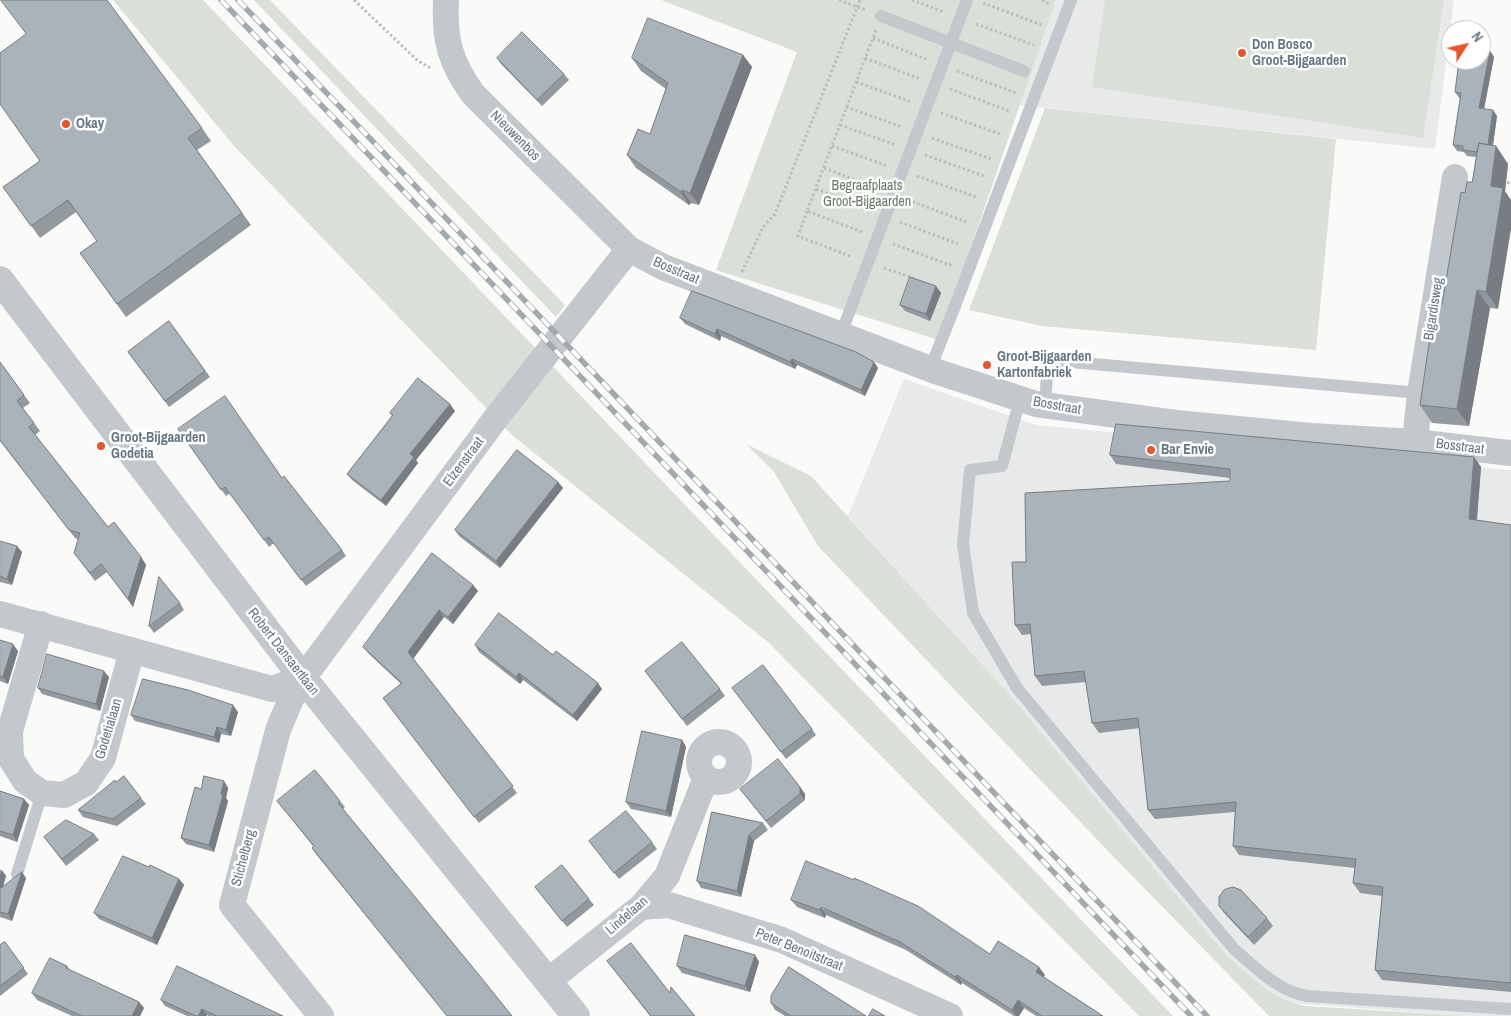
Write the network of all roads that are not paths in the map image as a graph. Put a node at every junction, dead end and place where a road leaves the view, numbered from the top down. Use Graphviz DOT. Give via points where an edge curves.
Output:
graph roads {
  1 [pos="446,0"];
  2 [pos="967,0"];
  3 [pos="1071,0"];
  4 [pos="881,16"];
  5 [pos="952,42"];
  6 [pos="1024,71"];
  7 [pos="1455,177"];
  8 [pos="629,249"];
  9 [pos="0,280"];
  10 [pos="841,334"];
  11 [pos="930,369"];
  12 [pos="1420,393"];
  13 [pos="1020,399"];
  14 [pos="1045,405"];
  15 [pos="1415,442"];
  16 [pos="1511,453"];
  17 [pos="0,614"];
  18 [pos="41,624"];
  19 [pos="132,650"];
  20 [pos="303,678"];
  21 [pos="706,778"];
  22 [pos="42,793"];
  23 [pos="18,874"];
  24 [pos="641,907"];
  25 [pos="548,981"];
  26 [pos="1511,1009"];
  27 [pos="322,1016"];
  28 [pos="576,1016"];
  29 [pos="950,1016"];
  1 -- 8 [label="street, Nieuwenbos" via="448,49 458,73 474,94"];
  2 -- 5 [label="lane"];
  3 -- 11 [label="lane"];
  4 -- 5 [label="lane"];
  5 -- 6 [label="lane"];
  5 -- 10 [label="lane"];
  7 -- 12 [label="street, Bigardisweg"];
  8 -- 10 [label="street, Bosstraat" via="663,267"];
  8 -- 20 [label="street, Elzenstraat" via="496,418"];
  9 -- 20 [label="street, Robert Dansaertlaan"];
  10 -- 11 [label="street, Bosstraat"];
  11 -- 13 [label="street, Bosstraat"];
  12 -- 14 [label="lane" via="1048,360"];
  12 -- 15 [label="street, Bigardisweg"];
  13 -- 14 [label="street, Bosstraat"];
  13 -- 26 [label="lane" via="1002,466 970,470 963,544 974,613 1017,688 1234,949 1269,979 1294,994 1307,996"];
  14 -- 15 [label="street, Bosstraat" via="1185,424"];
  15 -- 16 [label="street, Bosstraat"];
  17 -- 18 [label="street"];
  18 -- 19 [label="street"];
  18 -- 22 [label="street" via="10,731 11,759 25,781"];
  19 -- 20 [label="street" via="272,690"];
  19 -- 22 [label="street, Godetialaan" via="103,758 86,783 64,795"];
  20 -- 25 [label="street, Robert Dansaertlaan"];
  20 -- 27 [label="street, Stichelberg" via="278,730 232,905"];
  21 -- 24 [label="street, Lindelaan" via="667,876"];
  22 -- 23 [label="lane"];
  24 -- 25 [label="street, Lindelaan"];
  24 -- 29 [label="street, Peter Benoitstraat" via="669,905 782,940"];
  25 -- 28 [label="street, Robert Dansaertlaan"];
}
